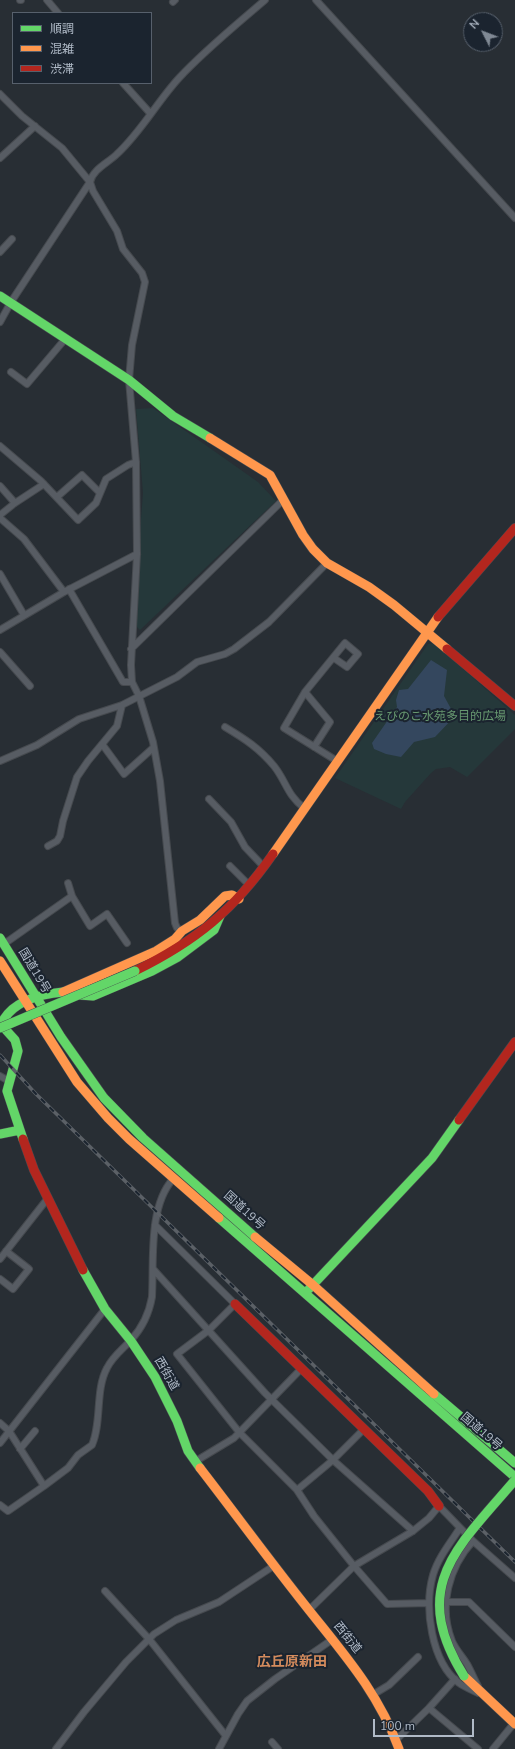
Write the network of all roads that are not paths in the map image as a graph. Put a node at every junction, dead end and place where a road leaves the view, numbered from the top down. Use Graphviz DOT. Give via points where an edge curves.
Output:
graph roads {
  1 [pos="46,0"];
  2 [pos="265,0"];
  3 [pos="316,0"];
  4 [pos="57,12"];
  5 [pos="123,84"];
  6 [pos="0,94"];
  7 [pos="150,113"];
  8 [pos="35,126"];
  9 [pos="0,158"];
  10 [pos="90,182"];
  11 [pos="515,218"];
  12 [pos="12,239"];
  13 [pos="0,252"];
  14 [pos="0,296"];
  15 [pos="11,302"];
  16 [pos="0,309"];
  17 [pos="0,322"];
  18 [pos="66,338"];
  19 [pos="11,372"];
  20 [pos="129,380"];
  21 [pos="0,446"];
  22 [pos="136,462"];
  23 [pos="44,484"];
  24 [pos="0,486"];
  25 [pos="100,493"];
  26 [pos="57,497"];
  27 [pos="284,499"];
  28 [pos="14,503"];
  29 [pos="0,517"];
  30 [pos="515,528"];
  31 [pos="137,554"];
  32 [pos="327,563"];
  33 [pos="0,574"];
  34 [pos="67,590"];
  35 [pos="24,615"];
  36 [pos="0,630"];
  37 [pos="427,632"];
  38 [pos="131,649"];
  39 [pos="0,652"];
  40 [pos="334,658"];
  41 [pos="132,682"];
  42 [pos="30,686"];
  43 [pos="305,692"];
  44 [pos="138,696"];
  45 [pos="122,705"];
  46 [pos="515,706"];
  47 [pos="225,727"];
  48 [pos="102,744"];
  49 [pos="314,747"];
  50 [pos="153,748"];
  51 [pos="337,761"];
  52 [pos="0,762"];
  53 [pos="209,799"];
  54 [pos="304,808"];
  55 [pos="48,846"];
  56 [pos="230,866"];
  57 [pos="264,867"];
  58 [pos="68,883"];
  59 [pos="249,885"];
  60 [pos="72,896"];
  61 [pos="239,899"];
  62 [pos="220,916"];
  63 [pos="182,931"];
  64 [pos="2,941"];
  65 [pos="127,943"];
  66 [pos="0,961"];
  67 [pos="63,992"];
  68 [pos="36,997"];
  69 [pos="25,1002"];
  70 [pos="0,1028"];
  71 [pos="515,1042"];
  72 [pos="0,1076"];
  73 [pos="9,1081"];
  74 [pos="20,1130"];
  75 [pos="0,1134"];
  76 [pos="173,1179"];
  77 [pos="48,1198"];
  78 [pos="155,1225"];
  79 [pos="6,1251"];
  80 [pos="0,1259"];
  81 [pos="153,1269"];
  82 [pos="0,1279"];
  83 [pos="313,1285"];
  84 [pos="305,1294"];
  85 [pos="235,1304"];
  86 [pos="105,1309"];
  87 [pos="209,1330"];
  88 [pos="130,1341"];
  89 [pos="301,1369"];
  90 [pos="272,1399"];
  91 [pos="0,1423"];
  92 [pos="364,1429"];
  93 [pos="9,1431"];
  94 [pos="35,1431"];
  95 [pos="239,1432"];
  96 [pos="0,1443"];
  97 [pos="20,1449"];
  98 [pos="333,1460"];
  99 [pos="196,1461"];
  100 [pos="515,1463"];
  101 [pos="515,1478"];
  102 [pos="44,1486"];
  103 [pos="297,1490"];
  104 [pos="0,1505"];
  105 [pos="440,1506"];
  106 [pos="460,1528"];
  107 [pos="413,1531"];
  108 [pos="474,1541"];
  109 [pos="275,1565"];
  110 [pos="354,1566"];
  111 [pos="515,1578"];
  112 [pos="105,1591"];
  113 [pos="446,1602"];
  114 [pos="429,1603"];
  115 [pos="309,1610"];
  116 [pos="148,1639"];
  117 [pos="332,1639"];
  118 [pos="515,1647"];
  119 [pos="418,1657"];
  120 [pos="455,1679"];
  121 [pos="374,1694"];
  122 [pos="485,1696"];
  123 [pos="429,1708"];
  124 [pos="515,1723"];
  125 [pos="226,1736"];
  126 [pos="272,1742"];
  127 [pos="397,1745"];
  128 [pos="221,1748"];
  129 [pos="56,1749"];
  130 [pos="278,1749"];
  131 [pos="478,1749"];
  132 [pos="494,1749"];
  1 -- 4 [label="street"];
  2 -- 7 [label="street" via="180,77"];
  3 -- 11 [label="street"];
  5 -- 7 [label="street"];
  6 -- 8 [label="street"];
  7 -- 10 [label="street" via="117,154 91,175"];
  8 -- 9 [label="street"];
  8 -- 10 [label="street" via="62,148"];
  10 -- 15 [label="street"];
  10 -- 20 [label="street" via="117,231 123,249 142,273 145,282 132,344"];
  12 -- 13 [label="street"];
  14 -- 15 [label="main road"];
  15 -- 16 [label="street"];
  15 -- 17 [label="street"];
  15 -- 18 [label="main road"];
  18 -- 19 [label="street" via="27,384"];
  18 -- 20 [label="main road"];
  20 -- 22 [label="street"];
  20 -- 27 [label="main road" via="173,416 270,475"];
  21 -- 23 [label="street"];
  22 -- 25 [label="street" via="128,464 106,479"];
  22 -- 31 [label="street"];
  23 -- 26 [label="street"];
  23 -- 28 [label="street"];
  24 -- 28 [label="street"];
  25 -- 26 [label="street" via="82,474"];
  25 -- 26 [label="street" via="96,503 78,520"];
  27 -- 32 [label="main road" via="303,535"];
  27 -- 38 [label="street"];
  28 -- 29 [label="street"];
  29 -- 34 [label="street" via="24,540"];
  30 -- 37 [label="main road"];
  31 -- 34 [label="street"];
  31 -- 38 [label="street"];
  32 -- 37 [label="main road" via="369,587"];
  32 -- 44 [label="street" via="269,622 234,649 197,662 177,677"];
  33 -- 35 [label="street"];
  34 -- 35 [label="street"];
  34 -- 41 [label="street" via="123,682"];
  35 -- 36 [label="street"];
  37 -- 46 [label="main road"];
  37 -- 51 [label="main road"];
  38 -- 41 [label="street"];
  39 -- 42 [label="street"];
  40 -- 43 [label="street"];
  41 -- 44 [label="street"];
  43 -- 49 [label="street" via="330,722"];
  43 -- 49 [label="street" via="284,728"];
  44 -- 45 [label="street"];
  44 -- 50 [label="street"];
  45 -- 48 [label="street" via="117,726"];
  45 -- 52 [label="street" via="68,724 37,745"];
  47 -- 54 [label="street" via="254,745 274,766 295,801"];
  48 -- 50 [label="street" via="124,774"];
  48 -- 55 [label="street" via="77,777 62,821 60,836"];
  49 -- 51 [label="street"];
  50 -- 63 [label="street" via="160,781 175,923"];
  51 -- 54 [label="main road"];
  53 -- 57 [label="street" via="230,822 245,847"];
  54 -- 57 [label="main road"];
  56 -- 59 [label="street"];
  57 -- 59 [label="main road"];
  58 -- 60 [label="street"];
  59 -- 61 [label="main road"];
  60 -- 64 [label="street"];
  60 -- 65 [label="street" via="90,926 107,914"];
  61 -- 62 [label="main road"];
  61 -- 63 [label="main road" via="232,895 225,896 200,920"];
  62 -- 67 [label="main road" via="214,930 178,957 152,971 93,996"];
  62 -- 70 [label="main road, bridge" via="172,952 135,971"];
  63 -- 67 [label="main road" via="175,939 156,951"];
  64 -- 68 [label="main road, 国道19号"];
  66 -- 69 [label="main road, 国道19号"];
  67 -- 68 [label="main road, 西街道"];
  68 -- 69 [label="main road, 西街道"];
  68 -- 83 [label="main road, 国道19号" via="88,1076 115,1110 260,1242"];
  69 -- 73 [label="main road, 西街道" via="9,1011 4,1019 6,1030 18,1046"];
  69 -- 76 [label="main road, 国道19号" via="77,1082 94,1103"];
  71 -- 83 [label="main road" via="432,1158"];
  72 -- 73 [label="street"];
  73 -- 74 [label="main road, 西街道" via="7,1091"];
  74 -- 75 [label="main road"];
  74 -- 77 [label="main road, 西街道" via="34,1170"];
  76 -- 78 [label="street" via="168,1184 158,1208"];
  76 -- 84 [label="main road, 国道19号"];
  77 -- 79 [label="street"];
  77 -- 86 [label="main road, 西街道"];
  78 -- 81 [label="street"];
  78 -- 85 [label="street"];
  79 -- 80 [label="street"];
  79 -- 82 [label="street" via="29,1269 14,1289"];
  81 -- 87 [label="street"];
  81 -- 88 [label="street" via="150,1310"];
  83 -- 84 [label="main road"];
  83 -- 100 [label="main road, 国道19号"];
  84 -- 101 [label="main road, 国道19号"];
  85 -- 87 [label="street"];
  85 -- 89 [label="main road"];
  86 -- 88 [label="main road, 西街道"];
  86 -- 93 [label="street"];
  87 -- 90 [label="street"];
  87 -- 95 [label="street" via="177,1354"];
  88 -- 99 [label="main road, 西街道" via="155,1376 177,1421 188,1451"];
  88 -- 102 [label="street" via="118,1352 107,1368 100,1393 92,1445"];
  89 -- 90 [label="street"];
  89 -- 92 [label="main road"];
  90 -- 95 [label="street"];
  90 -- 98 [label="street"];
  91 -- 93 [label="street"];
  92 -- 98 [label="street"];
  92 -- 105 [label="main road"];
  93 -- 96 [label="street"];
  93 -- 97 [label="street"];
  94 -- 97 [label="street"];
  95 -- 99 [label="street" via="234,1438"];
  95 -- 103 [label="street"];
  97 -- 102 [label="street"];
  98 -- 103 [label="street"];
  98 -- 107 [label="street"];
  99 -- 109 [label="main road, 西街道"];
  101 -- 122 [label="main road, bridge" via="452,1556 443,1578 439,1603 441,1630 446,1647 464,1676"];
  102 -- 104 [label="street" via="8,1511"];
  103 -- 110 [label="street"];
  105 -- 106 [label="street"];
  105 -- 107 [label="street"];
  106 -- 108 [label="street"];
  106 -- 114 [label="street" via="445,1549 433,1575"];
  107 -- 110 [label="street"];
  108 -- 111 [label="street"];
  108 -- 113 [label="street" via="457,1562 450,1578"];
  109 -- 115 [label="main road, 西街道"];
  109 -- 116 [label="street" via="219,1602 176,1620"];
  110 -- 114 [label="street" via="387,1604"];
  110 -- 115 [label="street"];
  112 -- 116 [label="street"];
  113 -- 118 [label="street" via="469,1602"];
  113 -- 122 [label="street" via="447,1620 453,1641"];
  114 -- 120 [label="street" via="430,1625 435,1645 445,1666"];
  115 -- 117 [label="main road, 西街道"];
  116 -- 125 [label="street"];
  116 -- 129 [label="street" via="84,1712"];
  117 -- 121 [label="main road, 西街道"];
  117 -- 125 [label="street" via="247,1701"];
  119 -- 121 [label="street" via="388,1685"];
  120 -- 122 [label="street"];
  120 -- 123 [label="street"];
  121 -- 127 [label="main road, 西街道" via="389,1720"];
  122 -- 124 [label="main road"];
  123 -- 127 [label="street"];
  123 -- 131 [label="street"];
  124 -- 132 [label="street"];
  125 -- 128 [label="street"];
  126 -- 130 [label="street"];
}
